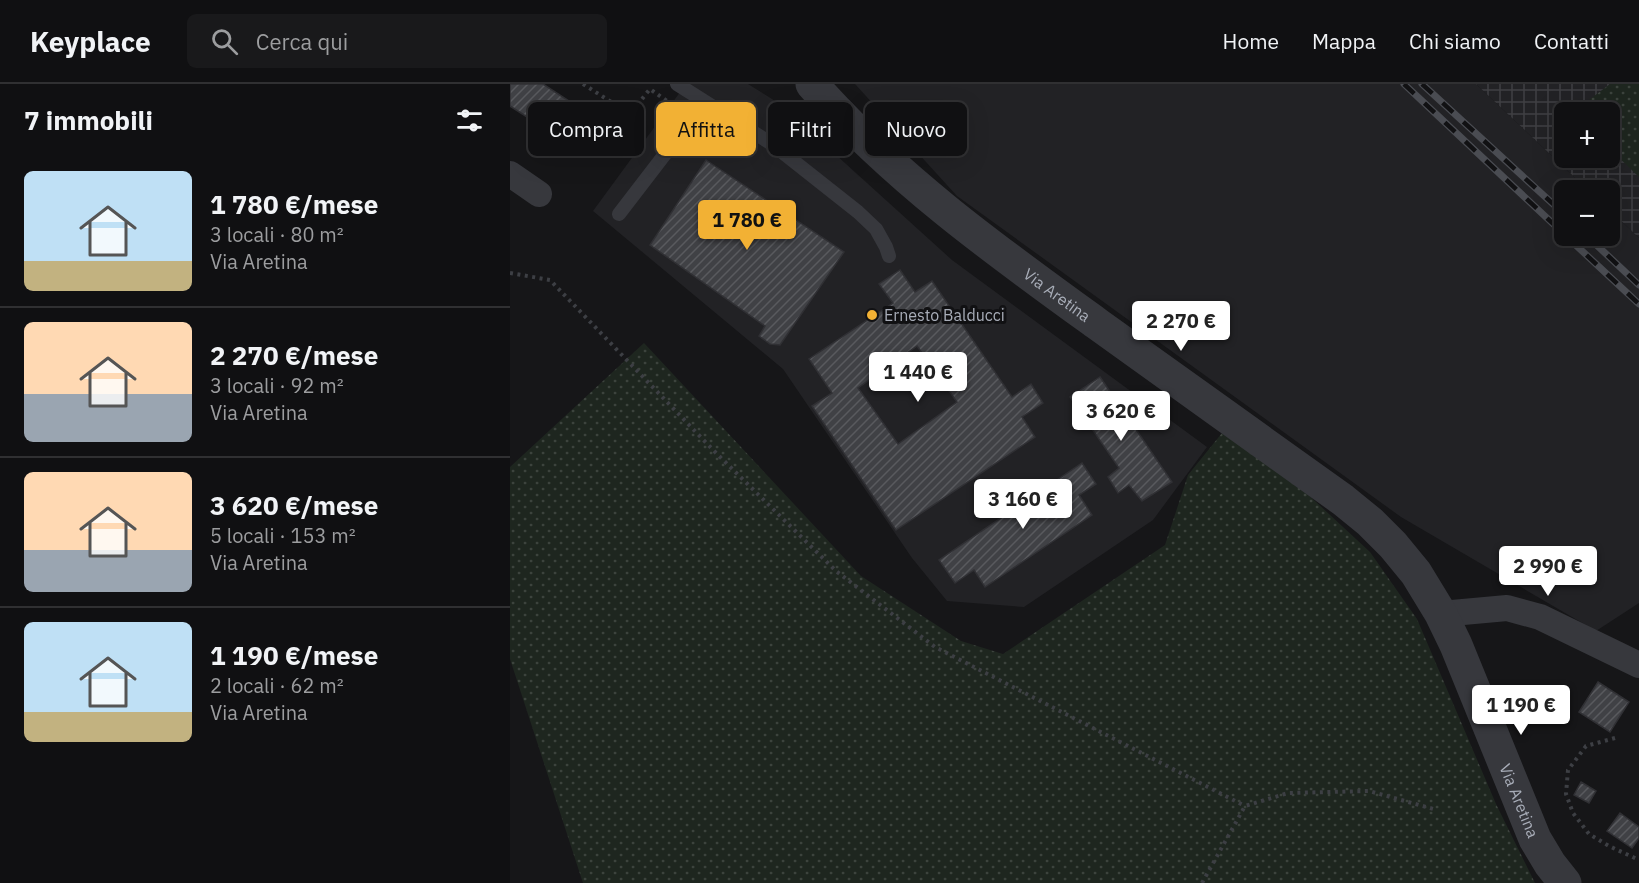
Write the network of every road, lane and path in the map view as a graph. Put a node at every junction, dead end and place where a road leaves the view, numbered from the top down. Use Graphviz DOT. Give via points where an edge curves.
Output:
graph roads {
  1 [pos="583,84"];
  2 [pos="677,84"];
  3 [pos="812,84"];
  4 [pos="667,101"];
  5 [pos="705,102"];
  6 [pos="756,134"];
  7 [pos="664,156"];
  8 [pos="510,174"];
  9 [pos="539,194"];
  10 [pos="619,214"];
  11 [pos="889,256"];
  12 [pos="510,273"];
  13 [pos="1441,614"];
  14 [pos="1639,665"];
  15 [pos="1615,738"];
  16 [pos="1245,806"];
  17 [pos="1437,810"];
  18 [pos="1639,860"];
  19 [pos="1202,883"];
  20 [pos="1564,883"];
  1 -- 4 [label="path" via="630,114 650,89"];
  2 -- 5 [label="lane"];
  3 -- 13 [label="street, Via Aretina" via="886,160 957,220 1361,514 1404,558"];
  6 -- 11 [label="lane" via="858,212 876,229"];
  7 -- 10 [label="lane"];
  8 -- 9 [label="street"];
  12 -- 16 [label="path" via="550,280 836,571 935,647"];
  13 -- 14 [label="street" via="1507,608 1540,617"];
  13 -- 20 [label="street, Via Aretina" via="1535,839"];
  15 -- 18 [label="path" via="1586,746 1568,770 1566,794 1573,813 1589,834"];
  16 -- 17 [label="path" via="1288,793 1369,791"];
  16 -- 19 [label="path"];
}
